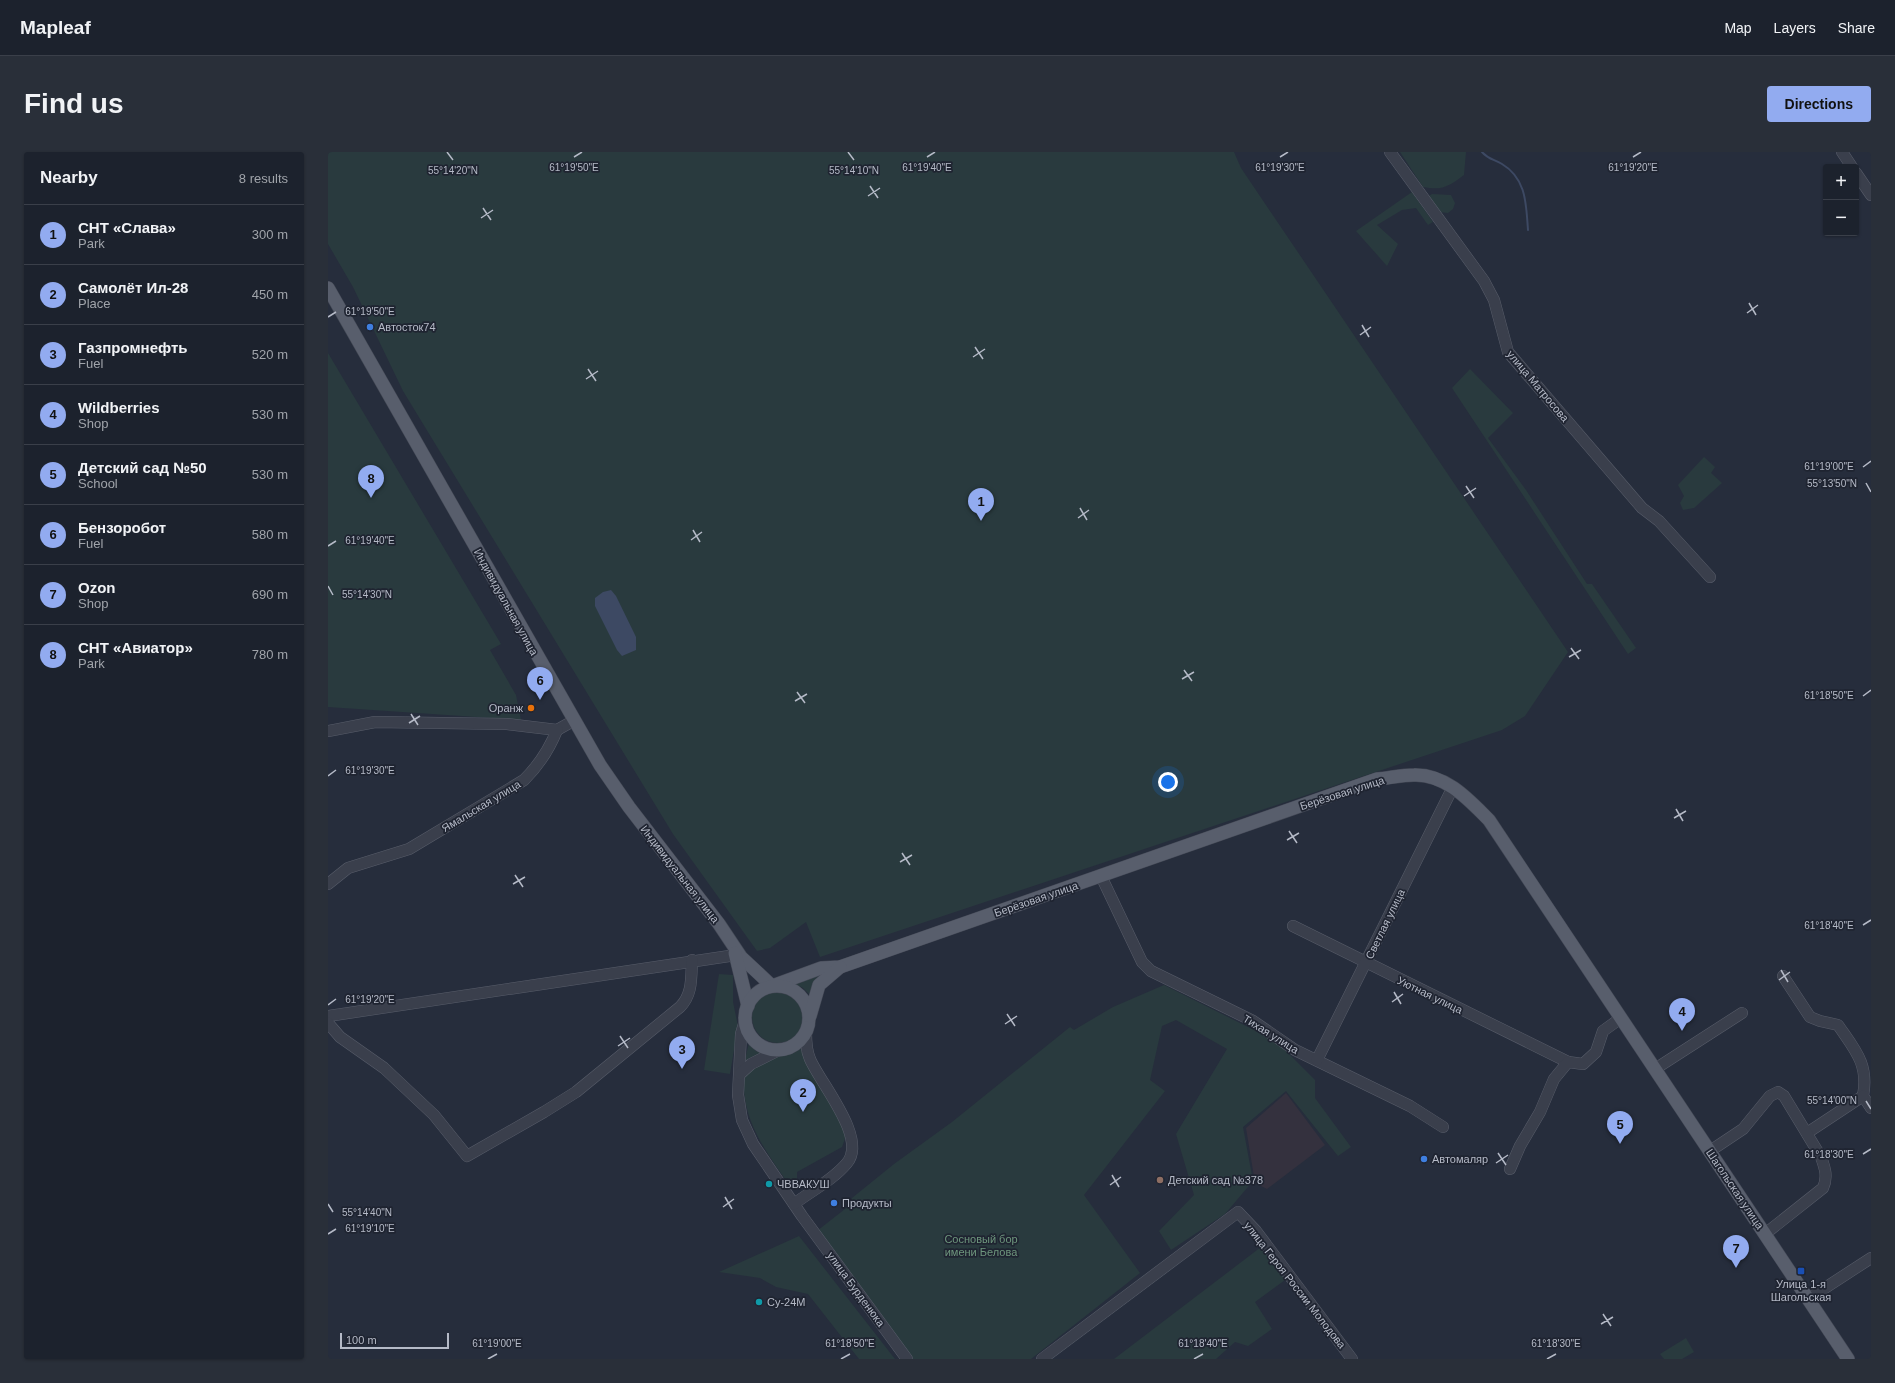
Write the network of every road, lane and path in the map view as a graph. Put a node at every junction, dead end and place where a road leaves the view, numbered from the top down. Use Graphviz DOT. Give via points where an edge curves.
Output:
graph roads {
  1 [pos="1390,152"];
  2 [pos="1842,152"];
  3 [pos="1850,164"];
  4 [pos="1859,177"];
  5 [pos="1871,195"];
  6 [pos="328,288"];
  7 [pos="1710,577"];
  8 [pos="573,721"];
  9 [pos="557,730"];
  10 [pos="328,732"];
  11 [pos="1453,787"];
  12 [pos="1101,876"];
  13 [pos="328,884"];
  14 [pos="1293,926"];
  15 [pos="731,942"];
  16 [pos="736,955"];
  17 [pos="692,960"];
  18 [pos="1366,964"];
  19 [pos="840,966"];
  20 [pos="1783,976"];
  21 [pos="772,986"];
  22 [pos="747,1012"];
  23 [pos="1742,1014"];
  24 [pos="328,1016"];
  25 [pos="809,1018"];
  26 [pos="1621,1018"];
  27 [pos="328,1023"];
  28 [pos="806,1032"];
  29 [pos="781,1049"];
  30 [pos="1317,1060"];
  31 [pos="1568,1062"];
  32 [pos="1655,1069"];
  33 [pos="740,1074"];
  34 [pos="1864,1096"];
  35 [pos="1871,1108"];
  36 [pos="1443,1127"];
  37 [pos="1807,1133"];
  38 [pos="1710,1152"];
  39 [pos="1510,1169"];
  40 [pos="794,1204"];
  41 [pos="1765,1234"];
  42 [pos="1871,1258"];
  43 [pos="1808,1299"];
  44 [pos="907,1359"];
  45 [pos="1042,1359"];
  46 [pos="1352,1359"];
  47 [pos="1848,1359"];
  1 -- 7 [label="street, улица Матросова" via="1484,280 1494,300 1508,352 1642,508 1659,522"];
  2 -- 3 [label="street"];
  4 -- 5 [label="street"];
  6 -- 8 [label="main road, Индивидуальная улица"];
  8 -- 9 [label="street"];
  8 -- 15 [label="main road, Индивидуальная улица" via="629,807"];
  9 -- 10 [label="street" via="507,724 375,722"];
  9 -- 13 [label="street, Ямальская улица" via="542,760 524,780 409,849 348,868"];
  11 -- 12 [label="main road, Берёзовая улица" via="1434,778 1415,774 1377,779"];
  11 -- 18 [label="street, Светлая улица"];
  11 -- 26 [label="main road, Берёзовая улица" via="1489,820"];
  12 -- 19 [label="main road, Берёзовая улица"];
  12 -- 30 [label="street, Тихая улица" via="1142,962 1151,972 1253,1022 1294,1050"];
  14 -- 18 [label="street, Уютная улица"];
  15 -- 16 [label="main road, Индивидуальная улица"];
  15 -- 21 [label="main road, Индивидуальная улица" via="746,962"];
  16 -- 17 [label="street"];
  16 -- 22 [label="main road, Индивидуальная улица"];
  17 -- 24 [label="street"];
  17 -- 27 [label="street" via="691,990 686,1002 576,1092 467,1156 429,1110 384,1068 340,1037"];
  18 -- 30 [label="street, Светлая улица"];
  18 -- 31 [label="street, Уютная улица"];
  19 -- 21 [label="main road, Берёзовая улица" via="822,968"];
  19 -- 25 [label="main road, Берёзовая улица" via="819,985"];
  20 -- 34 [label="street" via="1810,1017 1838,1025 1863,1064 1866,1082"];
  21 -- 22 [label="main road" via="757,993"];
  21 -- 25 [label="main road" via="781,986 798,993 808,1009"];
  22 -- 29 [label="main road" via="750,1034 756,1041 764,1046"];
  22 -- 33 [label="street, улица Бурденюка" via="741,1034"];
  23 -- 32 [label="street"];
  25 -- 28 [label="main road"];
  26 -- 31 [label="street" via="1603,1031 1596,1052 1583,1064"];
  26 -- 32 [label="main road, Шагольская улица"];
  28 -- 29 [label="main road" via="792,1046"];
  28 -- 40 [label="street" via="809,1057 850,1129 852,1150 848,1162 831,1178"];
  29 -- 33 [label="street" via="751,1064"];
  30 -- 36 [label="street, Тихая улица" via="1410,1106"];
  31 -- 39 [label="street" via="1554,1079"];
  32 -- 38 [label="main road, Шагольская улица"];
  33 -- 40 [label="street, улица Бурденюка" via="737,1082 742,1120 753,1144"];
  34 -- 35 [label="street"];
  34 -- 37 [label="street"];
  37 -- 38 [label="street" via="1784,1096 1778,1092 1770,1096 1743,1129"];
  37 -- 41 [label="street" via="1825,1165 1826,1182 1823,1188"];
  38 -- 41 [label="main road, Шагольская улица"];
  40 -- 44 [label="street, улица Бурденюка"];
  41 -- 43 [label="main road, Шагольская улица"];
  42 -- 43 [label="street"];
  43 -- 47 [label="main road, Шагольская улица"];
  45 -- 46 [label="street, улица Героя России Молодова" via="1238,1212 1256,1231"];
}
